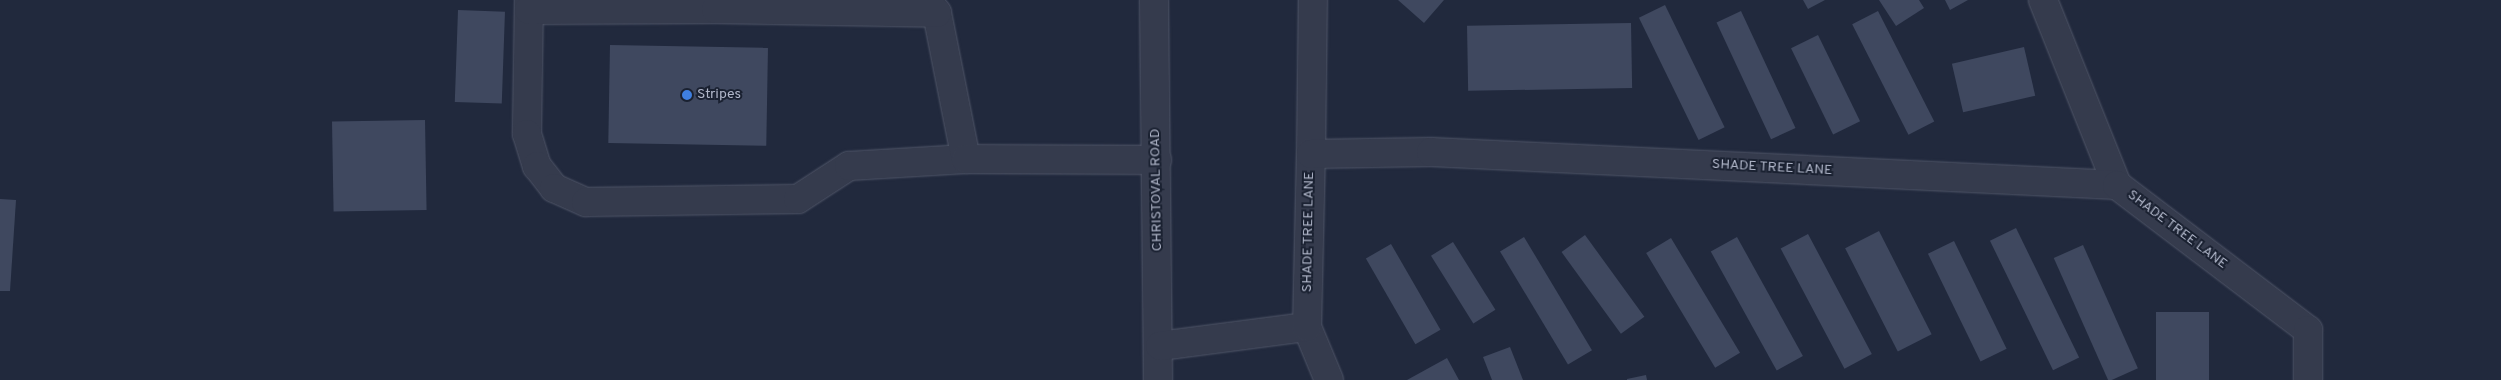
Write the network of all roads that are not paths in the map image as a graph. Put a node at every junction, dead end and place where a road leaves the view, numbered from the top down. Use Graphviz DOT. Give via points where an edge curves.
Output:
graph roads {
  1 [pos="1154,0"];
  2 [pos="1313,0"];
  3 [pos="2043,0"];
  4 [pos="627,4"];
  5 [pos="716,4"];
  6 [pos="529,5"];
  7 [pos="932,7"];
  8 [pos="1311,154"];
  9 [pos="966,159"];
  10 [pos="1157,160"];
  11 [pos="2117,185"];
  12 [pos="1306,327"];
  13 [pos="1160,346"];
  14 [pos="1158,380"];
  15 [pos="1329,380"];
  16 [pos="2308,380"];
  1 -- 10 [label="street, CHRISTOVAL ROAD"];
  2 -- 8 [label="street"];
  3 -- 11 [label="street"];
  4 -- 5 [label="street"];
  4 -- 6 [label="street"];
  5 -- 7 [label="street"];
  6 -- 9 [label="street" via="527,134 537,166 554,188 586,202 798,199 849,166"];
  7 -- 9 [label="street"];
  8 -- 11 [label="street, SHADE TREE LANE" via="1431,152"];
  8 -- 12 [label="street, SHADE TREE LANE"];
  9 -- 10 [label="street"];
  10 -- 13 [label="street, CHRISTOVAL ROAD"];
  11 -- 16 [label="street, SHADE TREE LANE" via="2308,330"];
  12 -- 13 [label="street"];
  12 -- 15 [label="street, SHADE TREE LANE"];
  13 -- 14 [label="street, CHRISTOVAL ROAD"];
}
